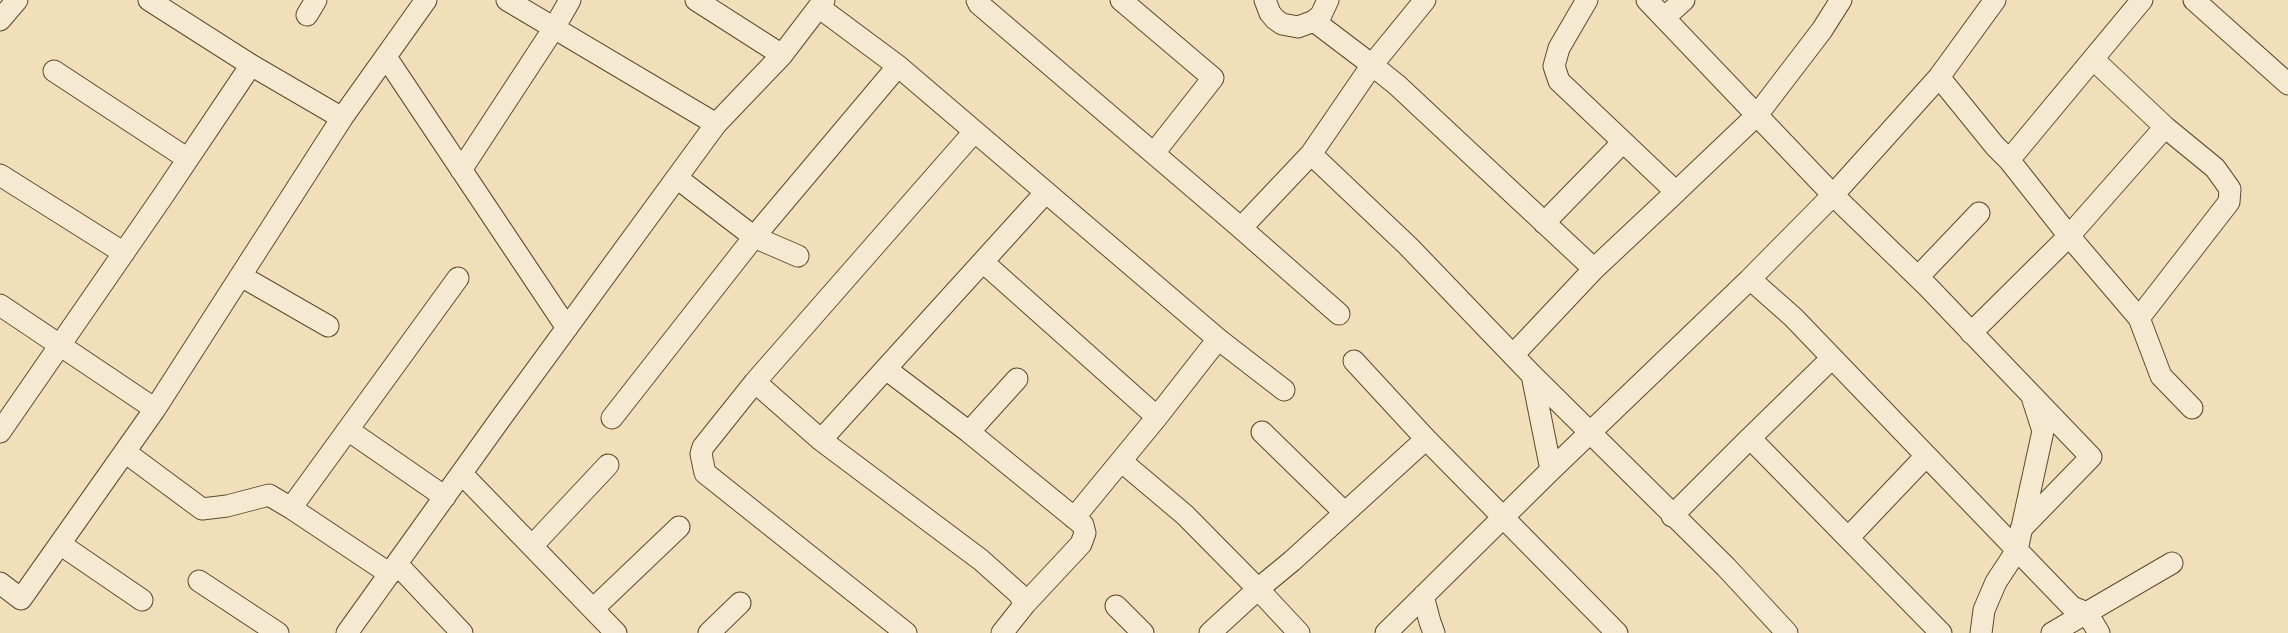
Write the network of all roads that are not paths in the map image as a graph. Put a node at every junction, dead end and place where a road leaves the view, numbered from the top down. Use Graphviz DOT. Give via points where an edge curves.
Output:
graph roads {
  1 [pos="17,0"];
  2 [pos="149,0"];
  3 [pos="426,0"];
  4 [pos="507,0"];
  5 [pos="570,0"];
  6 [pos="696,0"];
  7 [pos="978,0"];
  8 [pos="1121,0"];
  9 [pos="1265,0"];
  10 [pos="1328,0"];
  11 [pos="1425,0"];
  12 [pos="1588,0"];
  13 [pos="1647,0"];
  14 [pos="1684,0"];
  15 [pos="1841,0"];
  16 [pos="1995,0"];
  17 [pos="2142,0"];
  18 [pos="2194,0"];
  19 [pos="822,4"];
  20 [pos="1664,18"];
  21 [pos="0,20"];
  22 [pos="1314,21"];
  23 [pos="554,28"];
  24 [pos="782,56"];
  25 [pos="386,57"];
  26 [pos="2093,59"];
  27 [pos="250,65"];
  28 [pos="1372,65"];
  29 [pos="898,66"];
  30 [pos="54,71"];
  31 [pos="1939,77"];
  32 [pos="2288,84"];
  33 [pos="1756,115"];
  34 [pos="342,118"];
  35 [pos="716,124"];
  36 [pos="2165,127"];
  37 [pos="974,132"];
  38 [pos="1623,142"];
  39 [pos="1154,153"];
  40 [pos="1311,154"];
  41 [pos="188,159"];
  42 [pos="2009,160"];
  43 [pos="461,170"];
  44 [pos="0,174"];
  45 [pos="677,178"];
  46 [pos="1046,192"];
  47 [pos="1676,192"];
  48 [pos="1833,195"];
  49 [pos="1979,213"];
  50 [pos="1544,223"];
  51 [pos="1241,228"];
  52 [pos="2068,236"];
  53 [pos="754,237"];
  54 [pos="124,253"];
  55 [pos="798,256"];
  56 [pos="983,262"];
  57 [pos="1594,269"];
  58 [pos="240,276"];
  59 [pos="1918,277"];
  60 [pos="458,278"];
  61 [pos="1750,279"];
  62 [pos="0,305"];
  63 [pos="1339,314"];
  64 [pos="2139,318"];
  65 [pos="328,326"];
  66 [pos="567,328"];
  67 [pos="1971,333"];
  68 [pos="1218,339"];
  69 [pos="60,344"];
  70 [pos="1513,355"];
  71 [pos="1832,358"];
  72 [pos="1354,361"];
  73 [pos="886,369"];
  74 [pos="1532,375"];
  75 [pos="1017,378"];
  76 [pos="756,382"];
  77 [pos="1284,390"];
  78 [pos="2031,395"];
  79 [pos="2192,408"];
  80 [pos="155,409"];
  81 [pos="1157,417"];
  82 [pos="612,418"];
  83 [pos="348,430"];
  84 [pos="0,432"];
  85 [pos="969,432"];
  86 [pos="1262,432"];
  87 [pos="1590,433"];
  88 [pos="1750,438"];
  89 [pos="1426,439"];
  90 [pos="822,440"];
  91 [pos="125,452"];
  92 [pos="1926,456"];
  93 [pos="1121,461"];
  94 [pos="608,465"];
  95 [pos="1551,470"];
  96 [pos="462,474"];
  97 [pos="445,497"];
  98 [pos="291,508"];
  99 [pos="1345,513"];
  100 [pos="1672,516"];
  101 [pos="1504,517"];
  102 [pos="1074,518"];
  103 [pos="679,527"];
  104 [pos="2021,529"];
  105 [pos="1848,538"];
  106 [pos="60,544"];
  107 [pos="532,546"];
  108 [pos="2017,550"];
  109 [pos="2172,564"];
  110 [pos="394,569"];
  111 [pos="199,581"];
  112 [pos="0,583"];
  113 [pos="1258,589"];
  114 [pos="1424,596"];
  115 [pos="142,600"];
  116 [pos="740,603"];
  117 [pos="1025,604"];
  118 [pos="1116,606"];
  119 [pos="593,609"];
  120 [pos="2086,613"];
  121 [pos="278,633"];
  122 [pos="347,633"];
  123 [pos="462,633"];
  124 [pos="616,633"];
  125 [pos="709,633"];
  126 [pos="906,633"];
  127 [pos="1002,633"];
  128 [pos="1143,633"];
  129 [pos="1210,633"];
  130 [pos="1299,633"];
  131 [pos="1386,633"];
  132 [pos="1434,633"];
  133 [pos="1617,633"];
  134 [pos="1787,633"];
  135 [pos="1941,633"];
  136 [pos="1980,633"];
  137 [pos="2052,633"];
  138 [pos="2099,633"];
  1 -- 21 [label="street"];
  2 -- 27 [label="street"];
  3 -- 25 [label="street"];
  4 -- 23 [label="street"];
  5 -- 23 [label="street"];
  6 -- 24 [label="street"];
  7 -- 39 [label="street"];
  8 -- 39 [label="street" via="1213,78"];
  9 -- 22 [label="street" via="1270,12 1282,24 1298,27"];
  10 -- 22 [label="street" via="1321,15"];
  11 -- 28 [label="street"];
  12 -- 38 [label="street" via="1559,48 1554,66 1558,81"];
  13 -- 20 [label="street"];
  14 -- 20 [label="street"];
  15 -- 33 [label="street" via="1822,30"];
  16 -- 31 [label="street"];
  17 -- 26 [label="street"];
  18 -- 32 [label="street"];
  19 -- 24 [label="street"];
  19 -- 29 [label="street"];
  20 -- 33 [label="street"];
  22 -- 28 [label="street"];
  23 -- 35 [label="street"];
  23 -- 43 [label="street"];
  24 -- 35 [label="street"];
  25 -- 34 [label="street"];
  25 -- 43 [label="street"];
  26 -- 36 [label="street"];
  26 -- 42 [label="street"];
  27 -- 34 [label="street"];
  27 -- 41 [label="street"];
  28 -- 40 [label="street"];
  28 -- 50 [label="street" via="1398,85"];
  29 -- 37 [label="street"];
  29 -- 53 [label="street"];
  30 -- 41 [label="street"];
  31 -- 42 [label="street"];
  31 -- 48 [label="street"];
  33 -- 47 [label="street"];
  33 -- 48 [label="street"];
  34 -- 58 [label="street"];
  35 -- 45 [label="street"];
  36 -- 52 [label="street"];
  36 -- 64 [label="street" via="2215,168 2230,189 2229,202"];
  37 -- 46 [label="street"];
  37 -- 76 [label="street"];
  38 -- 47 [label="street"];
  38 -- 50 [label="street"];
  39 -- 51 [label="street"];
  40 -- 51 [label="street"];
  40 -- 70 [label="street" via="1408,246"];
  41 -- 54 [label="street"];
  42 -- 52 [label="street"];
  43 -- 66 [label="street"];
  44 -- 54 [label="street"];
  45 -- 53 [label="street"];
  45 -- 66 [label="street"];
  46 -- 56 [label="street"];
  46 -- 68 [label="street"];
  47 -- 57 [label="street"];
  48 -- 59 [label="street"];
  48 -- 61 [label="street"];
  49 -- 59 [label="street"];
  50 -- 57 [label="street"];
  51 -- 63 [label="street"];
  52 -- 64 [label="street"];
  52 -- 67 [label="street"];
  53 -- 55 [label="street"];
  53 -- 82 [label="street"];
  54 -- 69 [label="street"];
  56 -- 73 [label="street"];
  56 -- 81 [label="street"];
  57 -- 70 [label="street"];
  58 -- 65 [label="street"];
  58 -- 80 [label="street"];
  59 -- 67 [label="street"];
  60 -- 83 [label="street"];
  61 -- 71 [label="street"];
  61 -- 87 [label="street"];
  62 -- 69 [label="street"];
  64 -- 79 [label="street" via="2161,376"];
  66 -- 96 [label="street"];
  67 -- 78 [label="street"];
  68 -- 77 [label="street"];
  68 -- 81 [label="street"];
  69 -- 80 [label="street"];
  69 -- 84 [label="street"];
  70 -- 74 [label="street"];
  71 -- 88 [label="street"];
  71 -- 92 [label="street"];
  72 -- 89 [label="street"];
  73 -- 85 [label="street"];
  73 -- 90 [label="street"];
  74 -- 87 [label="street"];
  74 -- 95 [label="street"];
  75 -- 85 [label="street"];
  76 -- 90 [label="street"];
  76 -- 126 [label="street" via="703,447 701,454 705,473"];
  78 -- 104 [label="street" via="2042,430"];
  78 -- 104 [label="street" via="2091,457"];
  80 -- 91 [label="street"];
  81 -- 93 [label="street"];
  83 -- 97 [label="street"];
  83 -- 98 [label="street"];
  85 -- 102 [label="street"];
  86 -- 99 [label="street"];
  87 -- 95 [label="street"];
  87 -- 100 [label="street"];
  88 -- 100 [label="street"];
  88 -- 105 [label="street"];
  89 -- 99 [label="street"];
  89 -- 101 [label="street"];
  90 -- 117 [label="street" via="981,560 1019,594"];
  91 -- 98 [label="street" via="202,508 227,506 269,495"];
  91 -- 106 [label="street"];
  92 -- 105 [label="street"];
  92 -- 108 [label="street"];
  93 -- 102 [label="street"];
  93 -- 113 [label="street" via="1185,515"];
  94 -- 107 [label="street"];
  95 -- 101 [label="street"];
  96 -- 97 [label="street"];
  96 -- 107 [label="street"];
  97 -- 110 [label="street"];
  98 -- 110 [label="street"];
  99 -- 113 [label="street"];
  100 -- 134 [label="street" via="1726,567"];
  101 -- 114 [label="street"];
  101 -- 133 [label="street"];
  102 -- 117 [label="street" via="1083,525 1085,533 1081,544"];
  103 -- 119 [label="street"];
  104 -- 108 [label="street"];
  105 -- 135 [label="street"];
  106 -- 112 [label="street" via="21,599"];
  106 -- 115 [label="street"];
  107 -- 119 [label="street"];
  108 -- 120 [label="street" via="2072,607"];
  108 -- 136 [label="street" via="1996,582 1984,610"];
  109 -- 120 [label="street"];
  110 -- 122 [label="street"];
  110 -- 123 [label="street"];
  111 -- 121 [label="street"];
  113 -- 129 [label="street"];
  113 -- 130 [label="street"];
  114 -- 131 [label="street"];
  114 -- 132 [label="street"];
  116 -- 125 [label="street"];
  117 -- 127 [label="street"];
  118 -- 128 [label="street"];
  119 -- 124 [label="street"];
  120 -- 137 [label="street"];
  120 -- 138 [label="street"];
}
